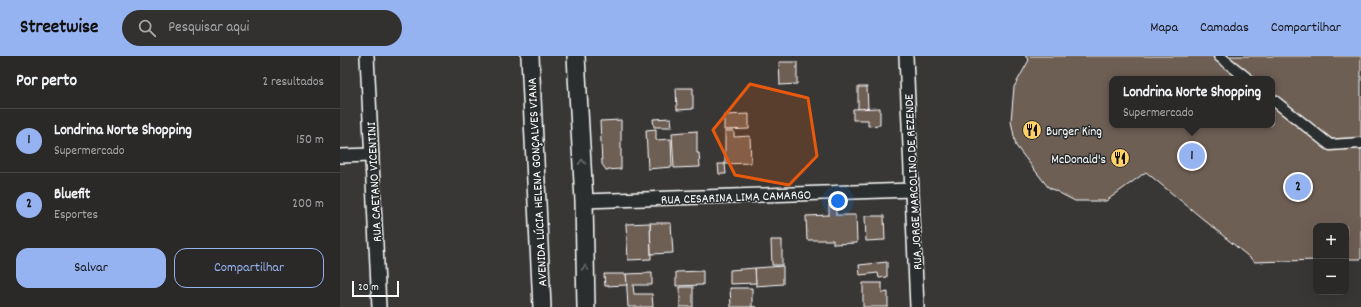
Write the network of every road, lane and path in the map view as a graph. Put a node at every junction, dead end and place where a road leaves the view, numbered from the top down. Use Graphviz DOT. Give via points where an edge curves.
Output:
graph roads {
  1 [pos="367,56"];
  2 [pos="530,56"];
  3 [pos="576,56"];
  4 [pos="906,56"];
  5 [pos="1219,56"];
  6 [pos="1244,76"];
  7 [pos="1275,101"];
  8 [pos="1361,143"];
  9 [pos="372,155"];
  10 [pos="340,156"];
  11 [pos="912,190"];
  12 [pos="584,201"];
  13 [pos="379,307"];
  14 [pos="542,307"];
  15 [pos="586,307"];
  16 [pos="917,307"];
  1 -- 9 [label="street, RUA CAETANO VICENTINI"];
  2 -- 14 [label="street, AVENIDA LÚCIA HELENA GONÇALVES VIANA"];
  12 -- 3 [label="street, one-way"];
  4 -- 11 [label="street, RUA JORGE MARCOLINO DE REZENDE"];
  5 -- 6 [label="street"];
  7 -- 8 [label="street" via="1330,145"];
  9 -- 10 [label="street"];
  9 -- 13 [label="street, RUA CAETANO VICENTINI"];
  11 -- 12 [label="street, RUA CESARINA LIMA CAMARGO"];
  11 -- 16 [label="street, RUA JORGE MARCOLINO DE REZENDE"];
  15 -- 12 [label="street, one-way"];
}
